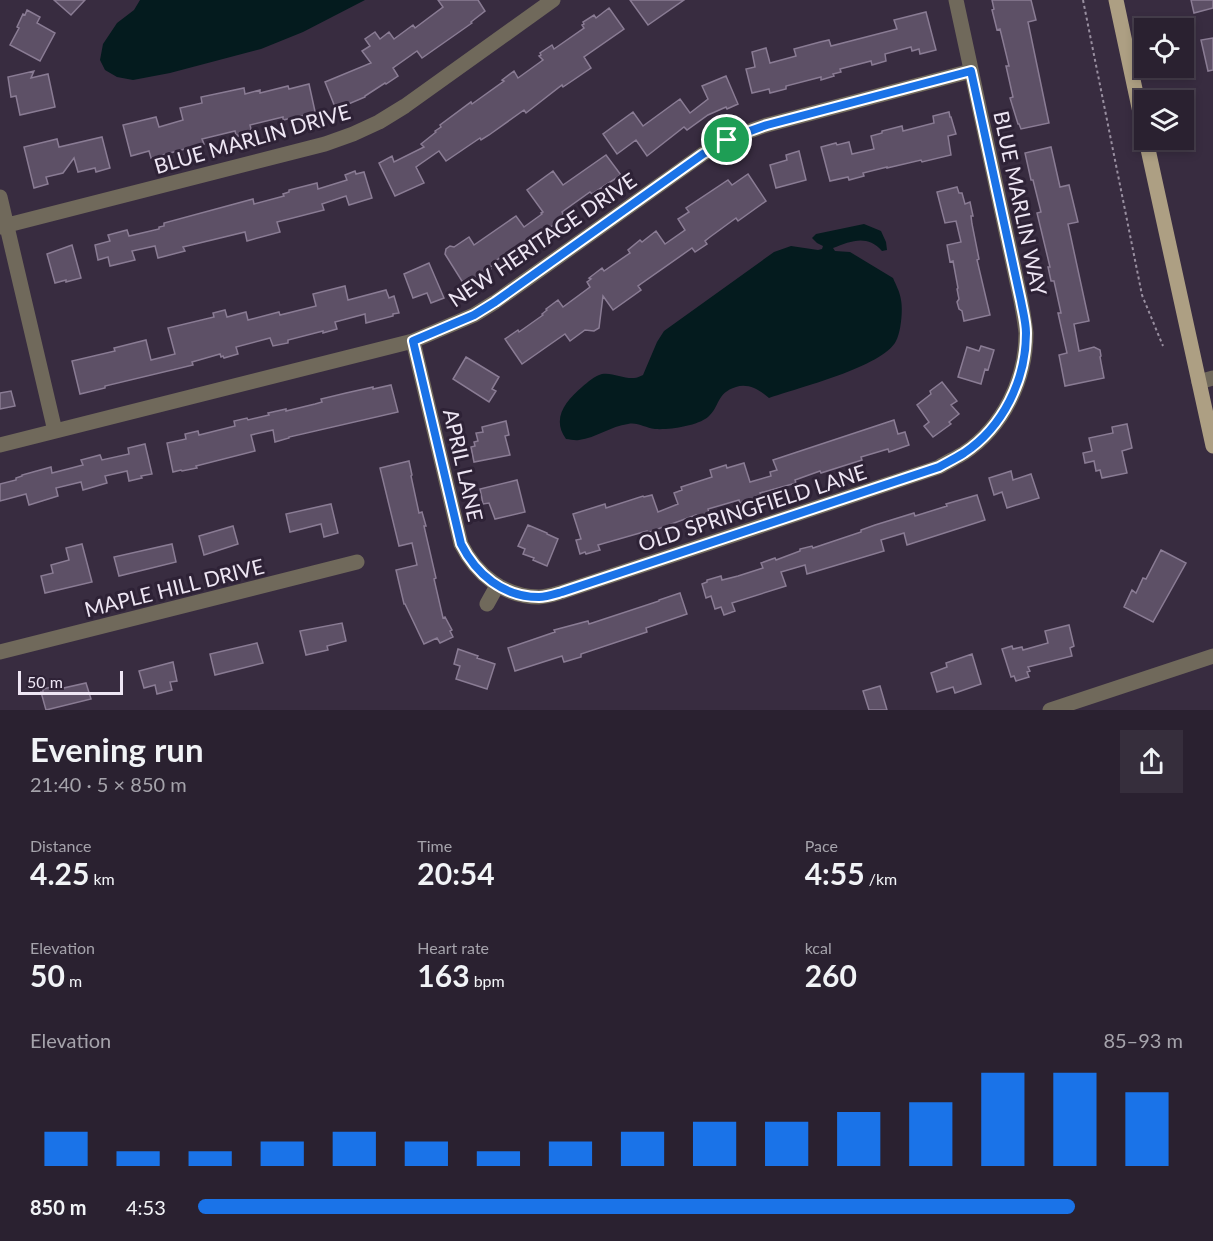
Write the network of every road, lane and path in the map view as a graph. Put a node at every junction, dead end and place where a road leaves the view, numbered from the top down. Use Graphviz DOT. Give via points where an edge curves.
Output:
graph roads {
  1 [pos="553,0"];
  2 [pos="956,0"];
  3 [pos="1083,0"];
  4 [pos="1116,0"];
  5 [pos="971,71"];
  6 [pos="1135,90"];
  7 [pos="1148,150"];
  8 [pos="0,197"];
  9 [pos="4,226"];
  10 [pos="413,341"];
  11 [pos="1162,346"];
  12 [pos="1206,380"];
  13 [pos="1003,412"];
  14 [pos="55,431"];
  15 [pos="0,445"];
  16 [pos="1213,446"];
  17 [pos="357,562"];
  18 [pos="497,586"];
  19 [pos="487,604"];
  20 [pos="0,652"];
  21 [pos="1213,656"];
  22 [pos="1050,710"];
  1 -- 9 [label="street, BLUE MARLIN DRIVE" via="405,106 353,134"];
  2 -- 5 [label="street, BLUE MARLIN WAY"];
  3 -- 11 [label="path" via="1142,295"];
  4 -- 6 [label="main road"];
  5 -- 10 [label="street, NEW HERITAGE DRIVE" via="767,125 727,140 495,302"];
  5 -- 13 [label="street, BLUE MARLIN WAY" via="1026,332 1017,387"];
  7 -- 12 [label="main road"];
  8 -- 9 [label="street"];
  9 -- 14 [label="street"];
  10 -- 14 [label="street, NEW HERITAGE DRIVE"];
  10 -- 18 [label="street, APRIL LANE" via="461,544 479,571"];
  12 -- 16 [label="main road"];
  13 -- 18 [label="street, OLD SPRINGFIELD LANE" via="985,435 939,467 562,592 540,597 516,594"];
  14 -- 15 [label="street, NEW HERITAGE DRIVE"];
  17 -- 20 [label="street, MAPLE HILL DRIVE"];
  18 -- 19 [label="street"];
  21 -- 22 [label="street"];
}
